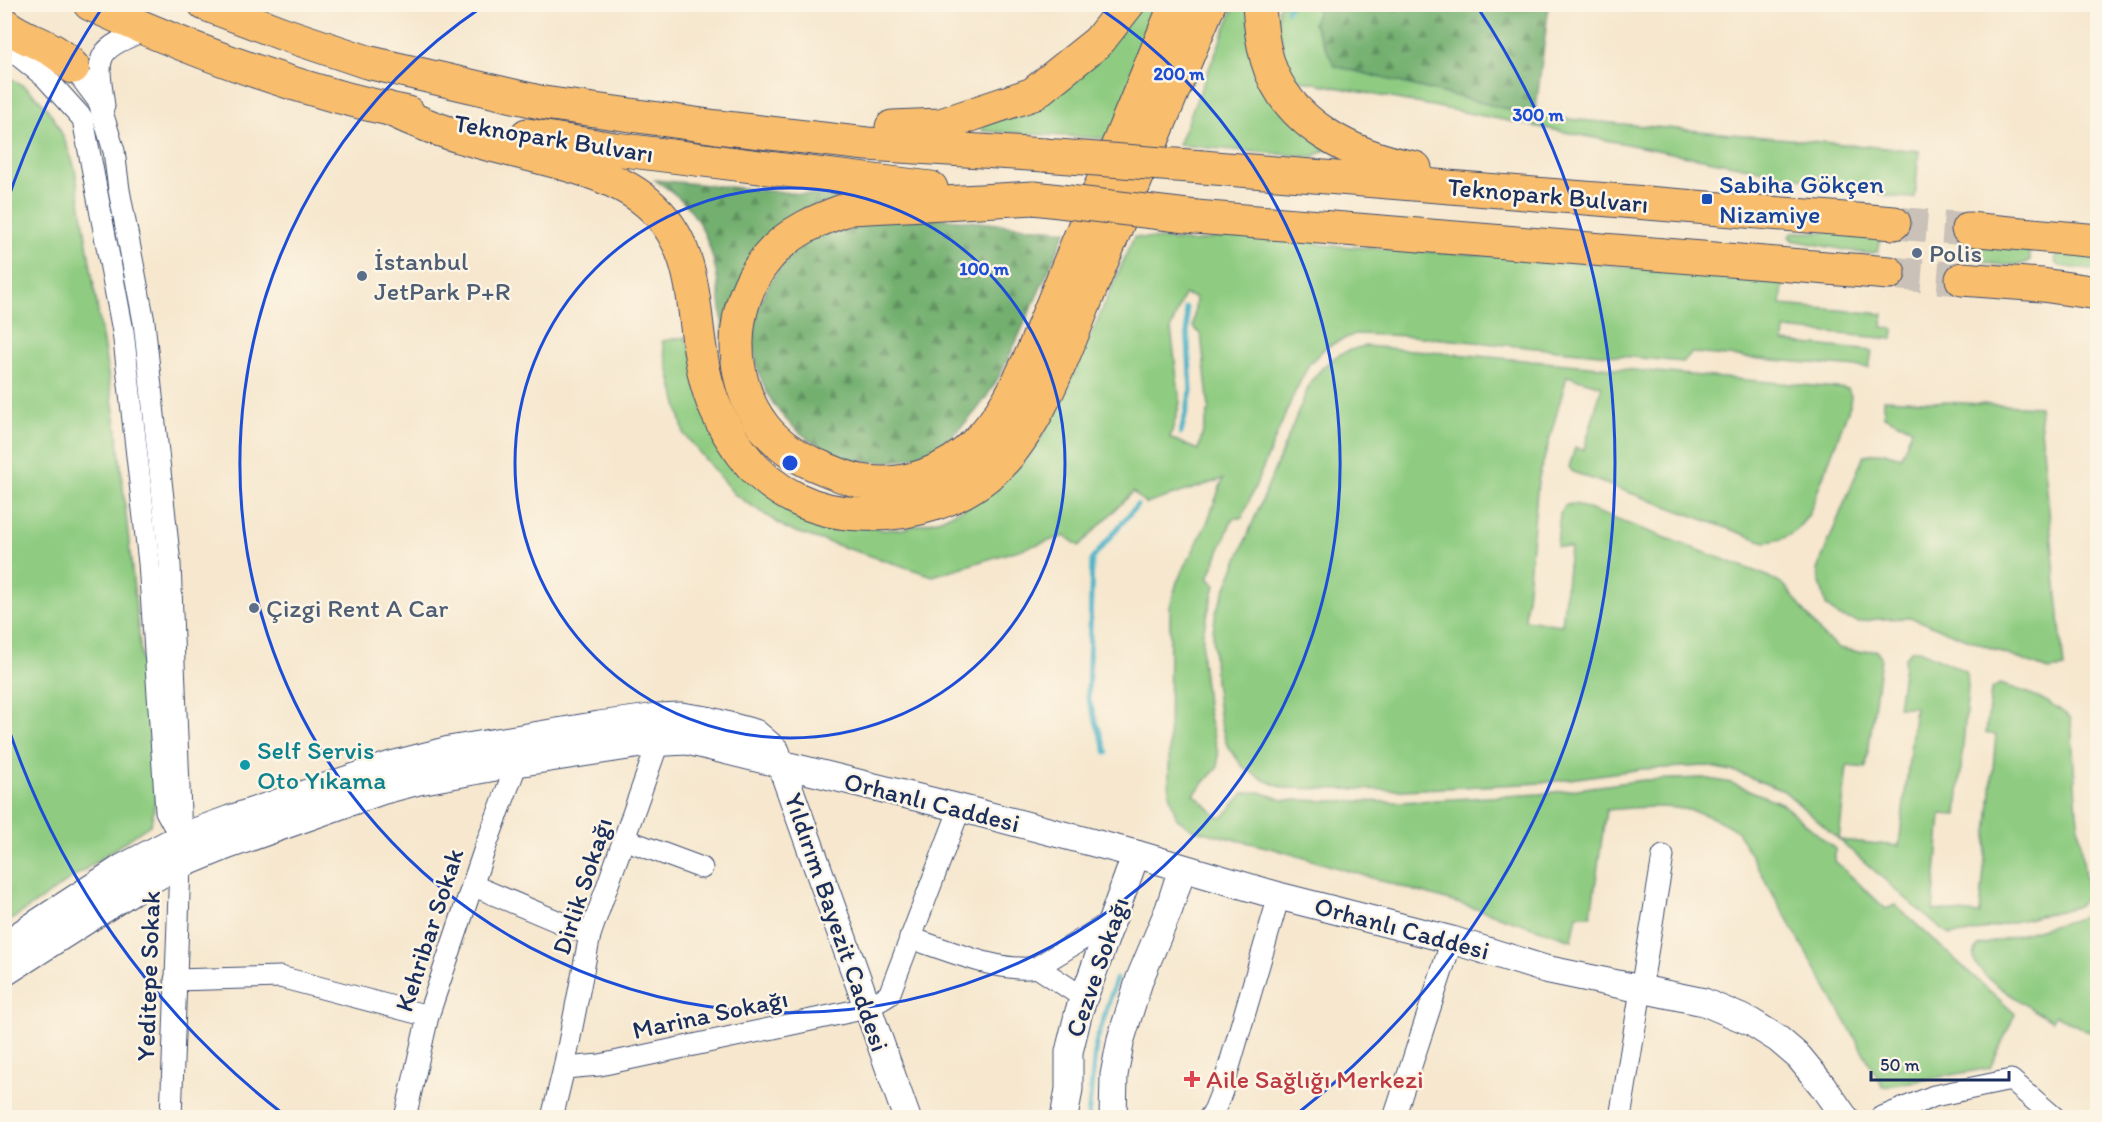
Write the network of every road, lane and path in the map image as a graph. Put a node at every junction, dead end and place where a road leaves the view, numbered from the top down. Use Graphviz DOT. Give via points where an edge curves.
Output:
graph roads {
  1 [pos="90,4"];
  2 [pos="205,4"];
  3 [pos="1128,4"];
  4 [pos="1176,4"];
  5 [pos="1209,4"];
  6 [pos="1259,4"];
  7 [pos="4,24"];
  8 [pos="147,29"];
  9 [pos="4,44"];
  10 [pos="73,67"];
  11 [pos="387,108"];
  12 [pos="717,127"];
  13 [pos="108,128"];
  14 [pos="1566,196"];
  15 [pos="1034,198"];
  16 [pos="1894,223"];
  17 [pos="1968,229"];
  18 [pos="2097,241"];
  19 [pos="1889,273"];
  20 [pos="1962,279"];
  21 [pos="2097,293"];
  22 [pos="144,322"];
  23 [pos="123,331"];
  24 [pos="159,563"];
  25 [pos="658,743"];
  26 [pos="517,763"];
  27 [pos="781,765"];
  28 [pos="960,808"];
  29 [pos="182,837"];
  30 [pos="624,839"];
  31 [pos="1136,854"];
  32 [pos="1663,856"];
  33 [pos="179,866"];
  34 [pos="702,868"];
  35 [pos="1182,869"];
  36 [pos="472,885"];
  37 [pos="1279,896"];
  38 [pos="1112,921"];
  39 [pos="590,935"];
  40 [pos="910,938"];
  41 [pos="1452,940"];
  42 [pos="4,945"];
  43 [pos="1037,967"];
  44 [pos="4,974"];
  45 [pos="175,980"];
  46 [pos="1640,987"];
  47 [pos="1084,998"];
  48 [pos="867,1008"];
  49 [pos="428,1016"];
  50 [pos="564,1068"];
  51 [pos="171,1118"];
  52 [pos="405,1118"];
  53 [pos="552,1118"];
  54 [pos="907,1118"];
  55 [pos="1064,1118"];
  56 [pos="1113,1118"];
  57 [pos="1209,1118"];
  58 [pos="1394,1118"];
  59 [pos="1620,1118"];
  60 [pos="1845,1118"];
  61 [pos="1880,1118"];
  62 [pos="2055,1118"];
  1 -- 8 [label="highway, Teknopark Bulvarı"];
  2 -- 12 [label="highway, Teknopark Bulvarı" via="367,62 469,87 544,103"];
  3 -- 12 [label="highway" via="1098,42 1033,94 941,125"];
  4 -- 15 [label="highway" via="1032,354 1006,406 976,444 925,476 880,483 861,481 815,465 780,444 764,427 743,387 738,331 753,279 766,258 783,242 810,224 851,208"];
  5 -- 11 [label="highway" via="1034,415 1002,463 969,489 899,512 857,514 815,508 781,491 746,458 729,434 707,384 685,256 664,220 636,193 582,170 441,132"];
  6 -- 14 [label="highway" via="1265,52 1278,85 1303,116 1333,138 1383,161 1516,181"];
  7 -- 10 [label="highway" via="50,47"];
  8 -- 11 [label="highway, Teknopark Bulvarı" via="280,78"];
  8 -- 13 [label="street" via="111,45 99,63"];
  9 -- 23 [label="street" via="45,77 83,119"];
  10 -- 13 [label="street" via="99,102"];
  11 -- 15 [label="highway, Teknopark Bulvarı" via="615,149"];
  12 -- 14 [label="highway, Teknopark Bulvarı, bridge" via="867,144"];
  13 -- 22 [label="street"];
  14 -- 16 [label="highway, Teknopark Bulvarı"];
  15 -- 19 [label="highway, bridge" via="1196,216"];
  17 -- 18 [label="highway"];
  20 -- 21 [label="highway"];
  22 -- 23 [label="street"];
  22 -- 24 [label="street"];
  23 -- 24 [label="street"];
  24 -- 29 [label="street" via="166,811"];
  25 -- 26 [label="street, Orhanlı Caddesi"];
  25 -- 27 [label="street, Orhanlı Caddesi" via="687,741"];
  25 -- 30 [label="street, Dirlik Sokağı"];
  26 -- 33 [label="street, Orhanlı Caddesi" via="381,791"];
  26 -- 36 [label="street, Kehribar Sokak"];
  27 -- 28 [label="street, Orhanlı Caddesi"];
  27 -- 29 [label="street, Yıldırım Bayezit Caddesi" via="776,751 755,733 707,720 681,716 599,724 449,750 391,765"];
  27 -- 48 [label="street, Yıldırım Bayezit Caddesi"];
  28 -- 31 [label="street, Orhanlı Caddesi"];
  28 -- 40 [label="street"];
  29 -- 33 [label="street, Yeditepe Sokak"];
  29 -- 42 [label="street" via="122,868"];
  30 -- 34 [label="street"];
  30 -- 39 [label="street, Dirlik Sokağı"];
  31 -- 35 [label="street, Orhanlı Caddesi"];
  31 -- 38 [label="street, Cezve Sokağı"];
  32 -- 46 [label="street"];
  33 -- 44 [label="street, Orhanlı Caddesi" via="132,891"];
  33 -- 45 [label="street, Yeditepe Sokak"];
  35 -- 37 [label="street, Orhanlı Caddesi"];
  35 -- 56 [label="street, Cezve Sokağı" via="1121,1039 1114,1075"];
  36 -- 39 [label="street"];
  36 -- 49 [label="street, Kehribar Sokak"];
  37 -- 41 [label="street, Orhanlı Caddesi"];
  37 -- 57 [label="street" via="1222,1091"];
  38 -- 43 [label="street"];
  38 -- 47 [label="street, Cezve Sokağı"];
  39 -- 50 [label="street, Dirlik Sokağı"];
  40 -- 43 [label="street" via="1010,968"];
  40 -- 48 [label="street" via="889,995"];
  41 -- 46 [label="street, Orhanlı Caddesi" via="1545,969"];
  41 -- 58 [label="street"];
  43 -- 47 [label="street"];
  45 -- 49 [label="street" via="280,977"];
  45 -- 51 [label="street, Yeditepe Sokak"];
  46 -- 59 [label="street"];
  46 -- 60 [label="street, Orhanlı Caddesi" via="1704,1002 1778,1039 1799,1057"];
  47 -- 55 [label="street, Cezve Sokağı" via="1069,1052"];
  48 -- 50 [label="street, Marina Sokağı" via="600,1065"];
  48 -- 54 [label="street, Yıldırım Bayezit Caddesi"];
  49 -- 52 [label="street, Kehribar Sokak"];
  50 -- 53 [label="street, Dirlik Sokağı"];
  61 -- 62 [label="street" via="1934,1096 2011,1080"];
}
